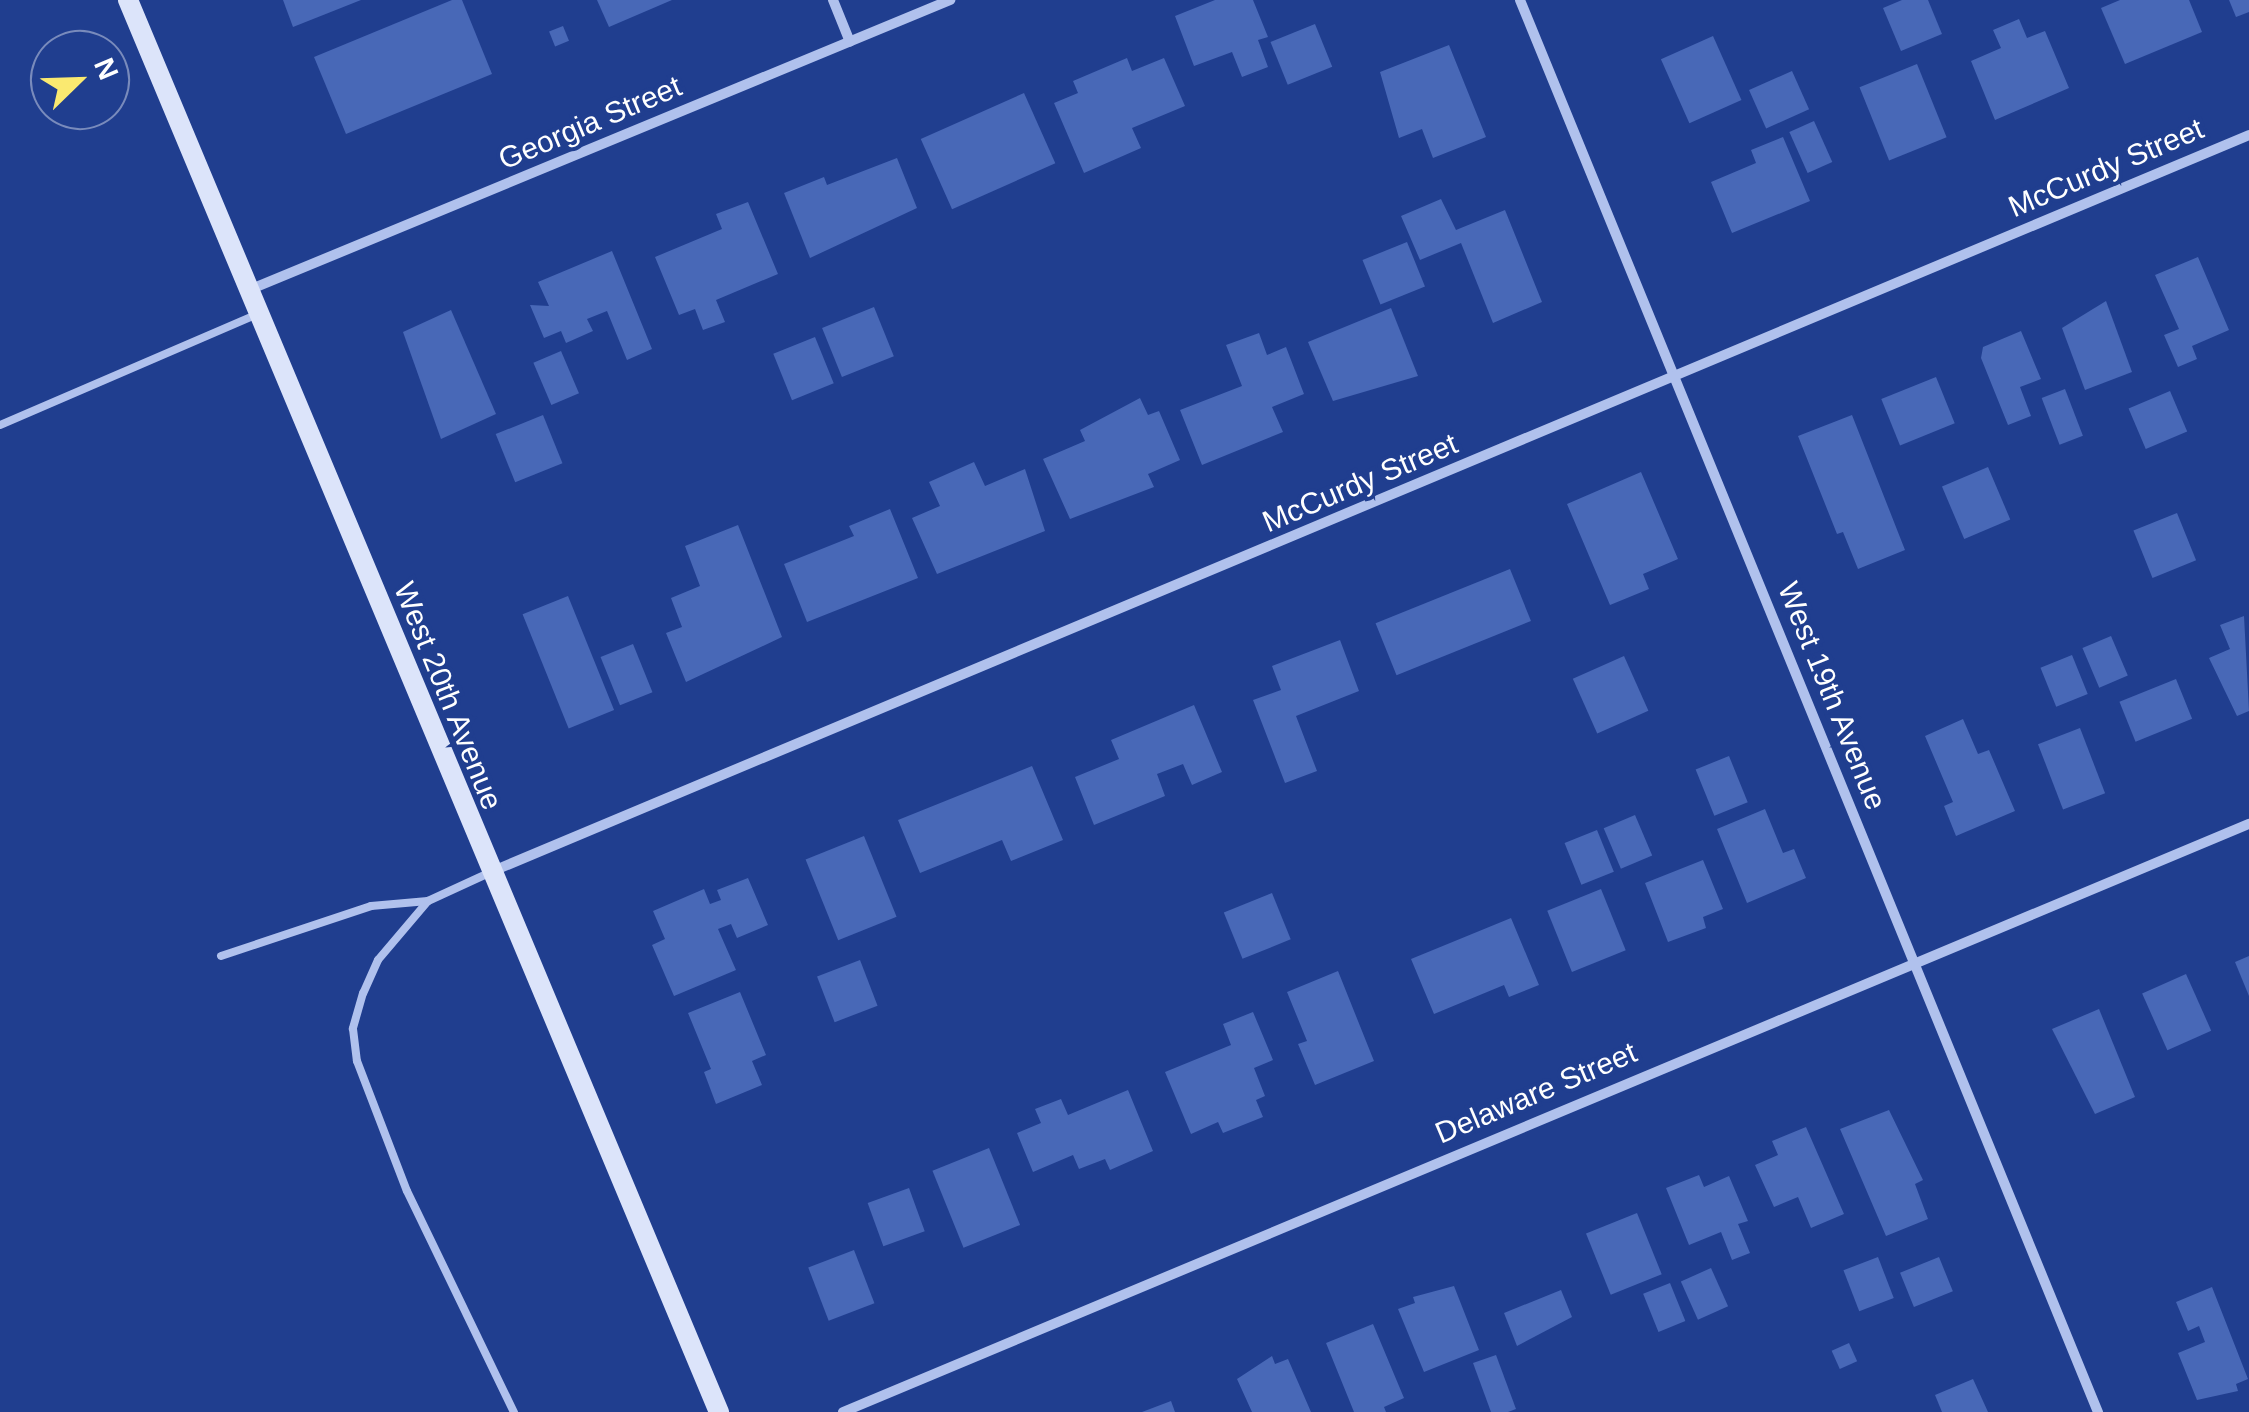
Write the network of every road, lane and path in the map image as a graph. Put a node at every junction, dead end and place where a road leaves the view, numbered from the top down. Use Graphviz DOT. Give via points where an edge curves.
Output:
graph roads {
  1 [pos="128,0"];
  2 [pos="832,0"];
  3 [pos="950,0"];
  4 [pos="1520,0"];
  5 [pos="850,42"];
  6 [pos="2249,135"];
  7 [pos="249,290"];
  8 [pos="258,314"];
  9 [pos="1676,376"];
  10 [pos="0,425"];
  11 [pos="2249,824"];
  12 [pos="489,873"];
  13 [pos="428,901"];
  14 [pos="221,956"];
  15 [pos="1913,963"];
  16 [pos="514,1412"];
  17 [pos="719,1412"];
  18 [pos="844,1412"];
  19 [pos="2098,1412"];
  1 -- 7 [label="main road, West 20th Avenue"];
  2 -- 5 [label="street"];
  3 -- 5 [label="street, Georgia Street"];
  4 -- 9 [label="street, West 19th Avenue"];
  5 -- 7 [label="street, Georgia Street"];
  6 -- 9 [label="street, McCurdy Street"];
  7 -- 8 [label="main road, West 20th Avenue"];
  8 -- 10 [label="lane"];
  8 -- 12 [label="main road, West 20th Avenue"];
  9 -- 12 [label="street, McCurdy Street"];
  9 -- 15 [label="street, West 19th Avenue"];
  11 -- 15 [label="street, Delaware Street"];
  12 -- 13 [label="lane"];
  12 -- 17 [label="main road, West 20th Avenue"];
  13 -- 14 [label="lane" via="371,906"];
  13 -- 16 [label="lane" via="378,960 362,993 353,1029 357,1061 408,1191"];
  15 -- 18 [label="street, Delaware Street"];
  15 -- 19 [label="street, West 19th Avenue"];
}
